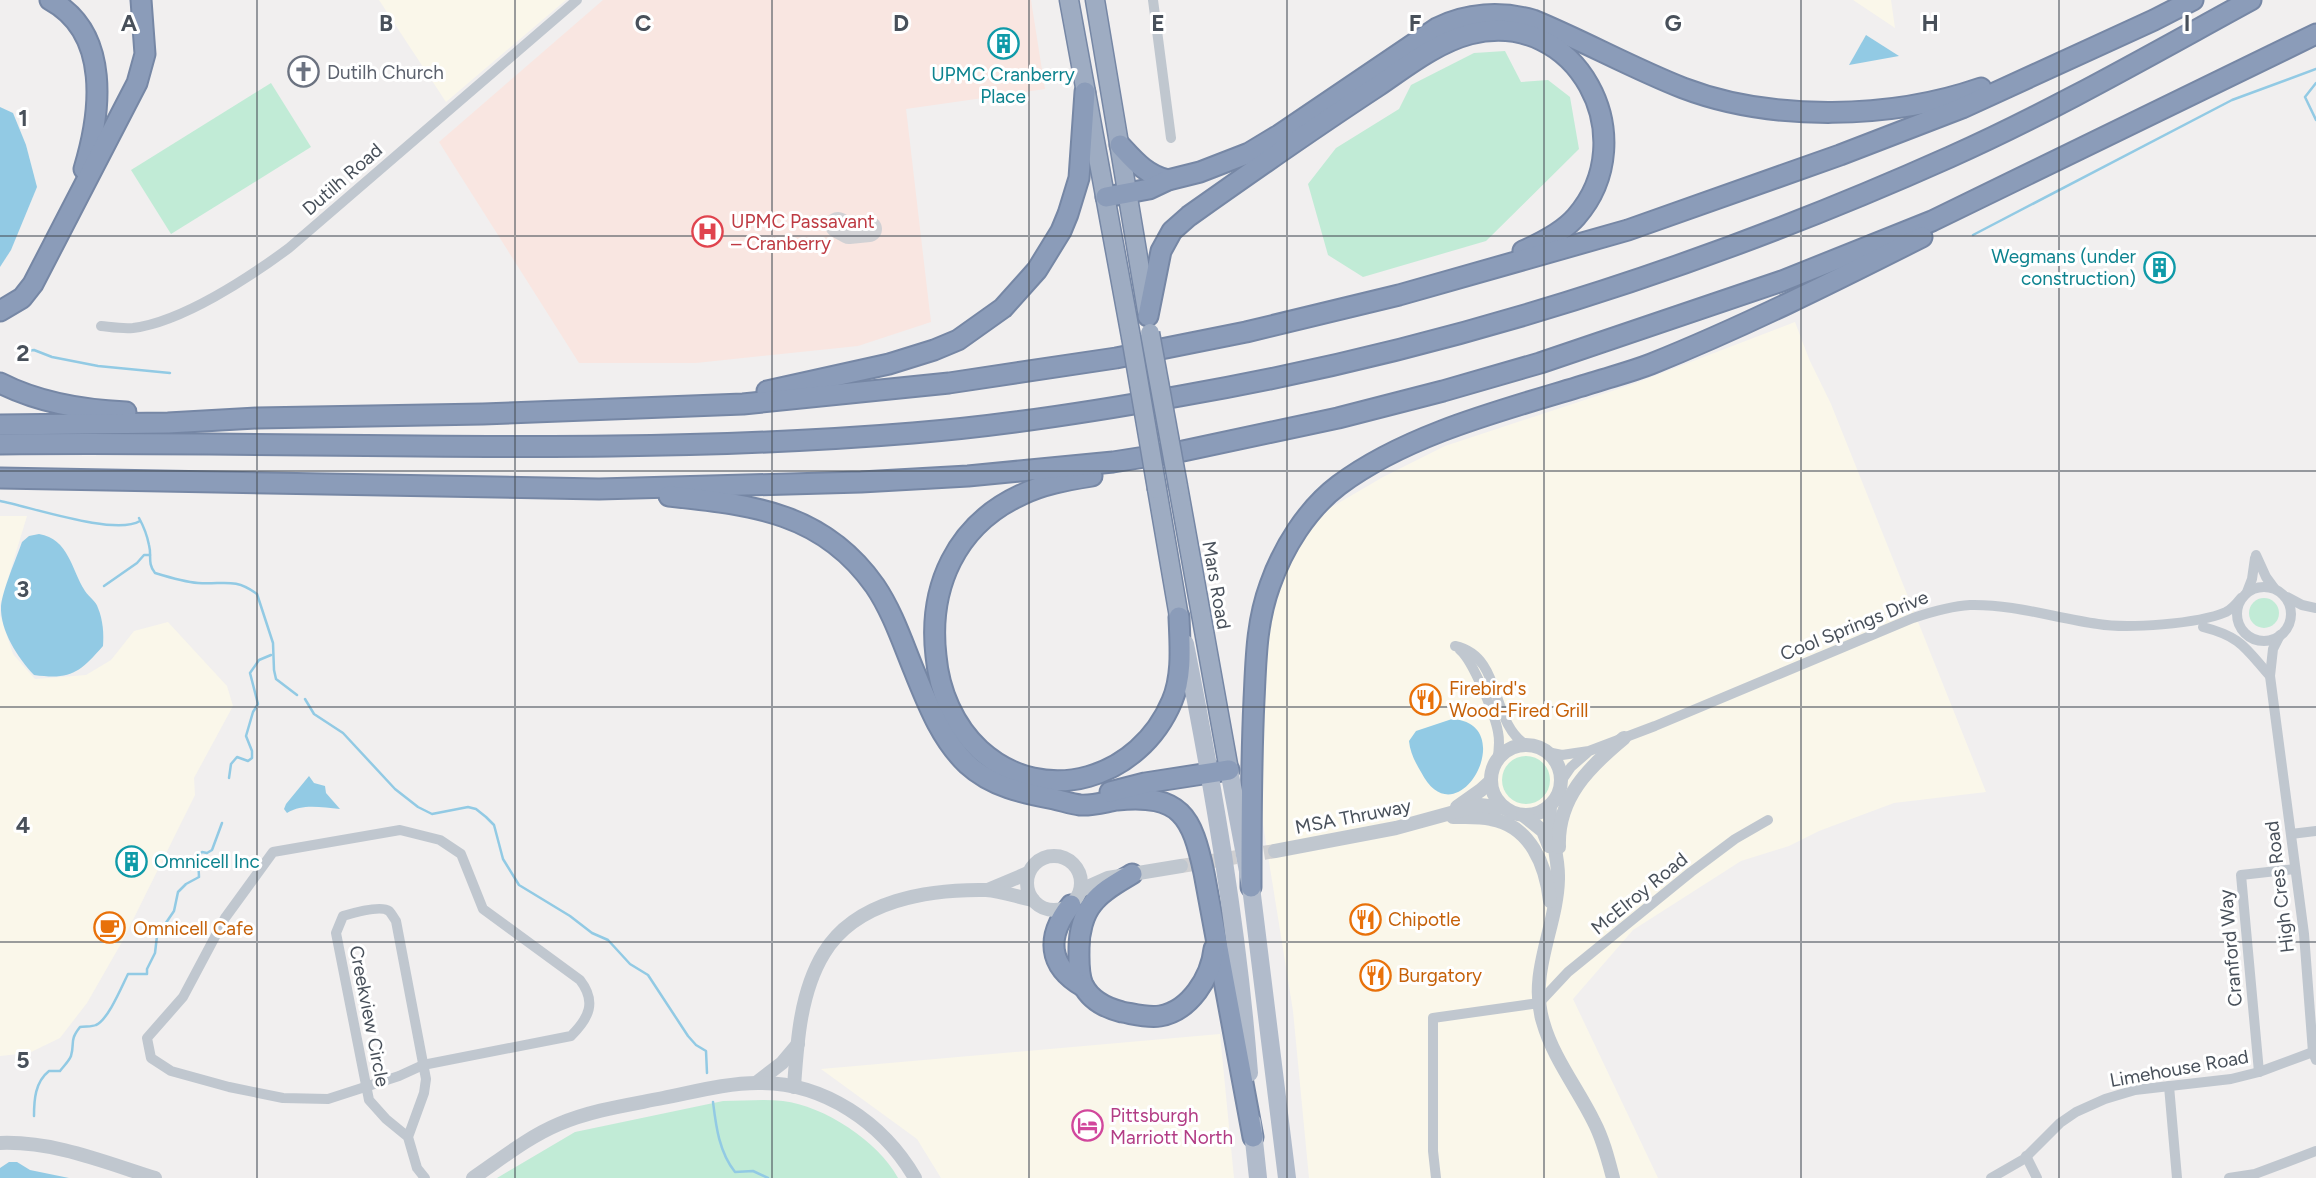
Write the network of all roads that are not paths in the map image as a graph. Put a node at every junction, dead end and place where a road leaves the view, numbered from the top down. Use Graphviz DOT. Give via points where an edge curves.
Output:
graph roads {
  1 [pos="50,0"];
  2 [pos="141,0"];
  3 [pos="577,0"];
  4 [pos="1069,0"];
  5 [pos="1095,0"];
  6 [pos="1153,0"];
  7 [pos="2193,0"];
  8 [pos="2251,0"];
  9 [pos="2316,34"];
  10 [pos="2085,51"];
  11 [pos="2204,88"];
  12 [pos="1085,92"];
  13 [pos="1171,138"];
  14 [pos="1120,145"];
  15 [pos="1168,180"];
  16 [pos="1128,195"];
  17 [pos="1106,197"];
  18 [pos="65,223"];
  19 [pos="1399,295"];
  20 [pos="0,312"];
  21 [pos="1149,325"];
  22 [pos="100,326"];
  23 [pos="0,383"];
  24 [pos="676,406"];
  25 [pos="257,418"];
  26 [pos="0,425"];
  27 [pos="1238,440"];
  28 [pos="0,444"];
  29 [pos="0,478"];
  30 [pos="599,489"];
  31 [pos="2278,591"];
  32 [pos="2244,595"];
  33 [pos="2316,609"];
  34 [pos="1179,617"];
  35 [pos="2186,622"];
  36 [pos="2203,626"];
  37 [pos="2284,631"];
  38 [pos="2243,632"];
  39 [pos="2270,676"];
  40 [pos="1624,738"];
  41 [pos="1526,745"];
  42 [pos="1589,751"];
  43 [pos="1547,752"];
  44 [pos="1497,761"];
  45 [pos="1220,772"];
  46 [pos="1491,781"];
  47 [pos="1560,783"];
  48 [pos="1054,799"];
  49 [pos="1550,805"];
  50 [pos="1506,808"];
  51 [pos="1523,815"];
  52 [pos="1438,818"];
  53 [pos="1768,820"];
  54 [pos="2316,831"];
  55 [pos="2291,834"];
  56 [pos="1275,851"];
  57 [pos="1181,866"];
  58 [pos="2295,869"];
  59 [pos="1079,871"];
  60 [pos="1028,873"];
  61 [pos="1132,874"];
  62 [pos="1108,878"];
  63 [pos="1251,887"];
  64 [pos="988,890"];
  65 [pos="1076,898"];
  66 [pos="1033,900"];
  67 [pos="1553,909"];
  68 [pos="2316,933"];
  69 [pos="2304,934"];
  70 [pos="1215,941"];
  71 [pos="1084,987"];
  72 [pos="1539,1003"];
  73 [pos="798,1044"];
  74 [pos="2315,1056"];
  75 [pos="423,1065"];
  76 [pos="2259,1072"];
  77 [pos="756,1083"];
  78 [pos="794,1087"];
  79 [pos="2169,1087"];
  80 [pos="366,1088"];
  81 [pos="408,1137"];
  82 [pos="1253,1137"];
  83 [pos="0,1143"];
  84 [pos="2316,1151"];
  85 [pos="2026,1156"];
  86 [pos="155,1178"];
  87 [pos="425,1178"];
  88 [pos="473,1178"];
  89 [pos="915,1178"];
  90 [pos="1258,1178"];
  91 [pos="1287,1178"];
  92 [pos="1436,1178"];
  93 [pos="1613,1178"];
  94 [pos="1991,1178"];
  95 [pos="2037,1178"];
  96 [pos="2177,1178"];
  97 [pos="2229,1178"];
  1 -- 18 [label="highway" via="82,29 96,71 89,151"];
  2 -- 18 [label="highway" via="146,46 143,69"];
  3 -- 22 [label="street, Dutilh Road" via="254,273 164,319 129,328"];
  4 -- 12 [label="highway, Mars Road"];
  5 -- 14 [label="highway, Mars Road"];
  6 -- 13 [label="street"];
  7 -- 10 [label="highway"];
  8 -- 28 [label="highway" via="1952,156 1788,224 1649,276 1465,333 1226,389 1021,422 795,442 643,446"];
  9 -- 11 [label="highway"];
  10 -- 15 [label="highway" via="1925,103 1804,111 1735,103 1685,88 1517,15 1468,16 1437,28 1249,153"];
  10 -- 19 [label="highway" via="1962,108 1699,206"];
  11 -- 27 [label="highway" via="1932,221 1782,281 1540,363"];
  11 -- 63 [label="highway" via="2011,193 1829,284 1649,365 1440,431 1339,486 1315,508 1288,545 1261,610 1252,740"];
  12 -- 17 [label="highway, Mars Road"];
  12 -- 24 [label="highway" via="1079,178 1068,214 1037,270 1003,308 934,351 786,387"];
  14 -- 15 [label="highway" via="1141,168"];
  14 -- 16 [label="highway, Mars Road"];
  15 -- 16 [label="highway"];
  16 -- 17 [label="highway"];
  16 -- 21 [label="highway, Mars Road"];
  17 -- 34 [label="highway, Mars Road, bridge"];
  18 -- 20 [label="highway" via="28,291"];
  19 -- 21 [label="highway" via="1544,242 1575,218 1591,196 1604,153 1599,106 1569,58 1539,37 1489,31 1442,44 1200,208 1172,231 1161,251"];
  19 -- 24 [label="highway" via="1246,332 1051,369 832,396"];
  21 -- 45 [label="highway, Mars Road, bridge" via="1178,485"];
  23 -- 25 [label="highway" via="67,406"];
  24 -- 25 [label="highway"];
  25 -- 26 [label="highway"];
  27 -- 30 [label="highway" via="1113,462 968,476"];
  27 -- 34 [label="highway" via="1150,466 1052,484 1019,495 987,516 951,560 939,589 934,622 940,680 965,734 995,761 1046,780 1098,775 1138,750 1165,717 1179,670"];
  29 -- 30 [label="highway"];
  30 -- 48 [label="highway" via="757,508 811,528 851,559 875,587 931,712 955,751 999,785"];
  31 -- 32 [label="street" via="2260,587"];
  31 -- 32 [label="street" via="2256,555"];
  31 -- 33 [label="street"];
  31 -- 37 [label="street" via="2290,609"];
  32 -- 35 [label="street, Cool Springs Drive" via="2226,611"];
  32 -- 38 [label="street" via="2236,615"];
  33 -- 37 [label="street"];
  34 -- 45 [label="main road, Mars Road"];
  35 -- 36 [label="street, Cool Springs Drive"];
  35 -- 40 [label="street, Cool Springs Drive" via="2101,625 2002,606 1941,609"];
  36 -- 38 [label="street, Cool Springs Drive" via="2227,626"];
  36 -- 39 [label="street" via="2234,637"];
  37 -- 38 [label="street" via="2265,641"];
  37 -- 39 [label="street, High Cres Road" via="2273,649"];
  39 -- 55 [label="street, High Cres Road"];
  40 -- 42 [label="street, Cool Springs Drive"];
  40 -- 67 [label="street" via="1587,772 1570,796 1559,836 1562,881"];
  41 -- 43 [label="street"];
  41 -- 44 [label="street" via="1509,749"];
  41 -- 44 [label="street" via="1508,726 1477,656 1455,646 1472,665 1497,727"];
  42 -- 43 [label="street, Cool Springs Drive"];
  42 -- 47 [label="street, Cool Springs Drive"];
  43 -- 47 [label="street" via="1557,766"];
  44 -- 46 [label="street"];
  45 -- 48 [label="highway" via="1095,796"];
  45 -- 63 [label="main road, Mars Road"];
  45 -- 82 [label="main road, Mars Road"];
  46 -- 50 [label="street" via="1496,799"];
  46 -- 52 [label="street, MSA Thruway"];
  47 -- 49 [label="street"];
  48 -- 70 [label="highway" via="1081,805 1148,800 1172,807 1183,816 1197,840"];
  49 -- 51 [label="street"];
  49 -- 67 [label="street" via="1558,881"];
  50 -- 51 [label="street"];
  50 -- 52 [label="street, MSA Thruway" via="1480,805"];
  51 -- 67 [label="street" via="1543,831 1549,847 1554,869"];
  52 -- 56 [label="street, MSA Thruway"];
  52 -- 67 [label="street" via="1494,819 1507,824 1534,846"];
  53 -- 72 [label="street, McElroy Road" via="1691,872 1569,972"];
  54 -- 55 [label="street"];
  55 -- 58 [label="street, High Cres Road"];
  57 -- 61 [label="street"];
  58 -- 69 [label="street, High Cres Road"];
  58 -- 76 [label="street, Cranford Way" via="2241,875"];
  59 -- 60 [label="street" via="1066,858 1048,856"];
  59 -- 62 [label="street"];
  59 -- 65 [label="street"];
  60 -- 64 [label="street"];
  60 -- 66 [label="street"];
  61 -- 62 [label="street"];
  61 -- 71 [label="highway" via="1091,904 1079,937"];
  62 -- 65 [label="street"];
  63 -- 91 [label="main road, Mars Road"];
  64 -- 66 [label="street"];
  64 -- 73 [label="street" via="913,895 879,906 846,928 824,952 809,986"];
  65 -- 66 [label="street" via="1058,911"];
  65 -- 71 [label="highway" via="1060,919 1054,942 1060,968"];
  67 -- 72 [label="street" via="1541,965"];
  68 -- 69 [label="street"];
  69 -- 74 [label="street, High Cres Road"];
  70 -- 71 [label="highway" via="1213,963 1203,983 1181,1007 1160,1016 1108,1009"];
  70 -- 82 [label="highway"];
  72 -- 92 [label="street" via="1433,1018"];
  72 -- 93 [label="street" via="1550,1040 1595,1123"];
  73 -- 77 [label="street"];
  73 -- 78 [label="street"];
  74 -- 76 [label="street, Limehouse Road"];
  75 -- 80 [label="street"];
  75 -- 80 [label="street, Creekview Circle" via="396,920 383,908 343,916 336,933"];
  75 -- 80 [label="street" via="571,1035 585,1023 590,1007 588,990 483,909 461,854 440,840 400,830 273,852 225,918 183,998 147,1038 151,1058 171,1071 283,1098 328,1099"];
  75 -- 81 [label="street, Creekview Circle" via="424,1093"];
  76 -- 79 [label="street, Limehouse Road"];
  77 -- 78 [label="street"];
  77 -- 88 [label="street" via="571,1119 527,1141"];
  78 -- 89 [label="street" via="825,1097 861,1117 888,1140"];
  79 -- 85 [label="street, Limehouse Road" via="2119,1094 2091,1105 2060,1123"];
  79 -- 96 [label="street"];
  80 -- 81 [label="street, Creekview Circle" via="369,1100"];
  81 -- 87 [label="street, Creekview Circle" via="417,1168"];
  82 -- 90 [label="main road, Mars Road"];
  83 -- 86 [label="street" via="55,1147"];
  84 -- 97 [label="street" via="2255,1174"];
  85 -- 94 [label="street, Limehouse Road"];
  85 -- 95 [label="street"];
}
